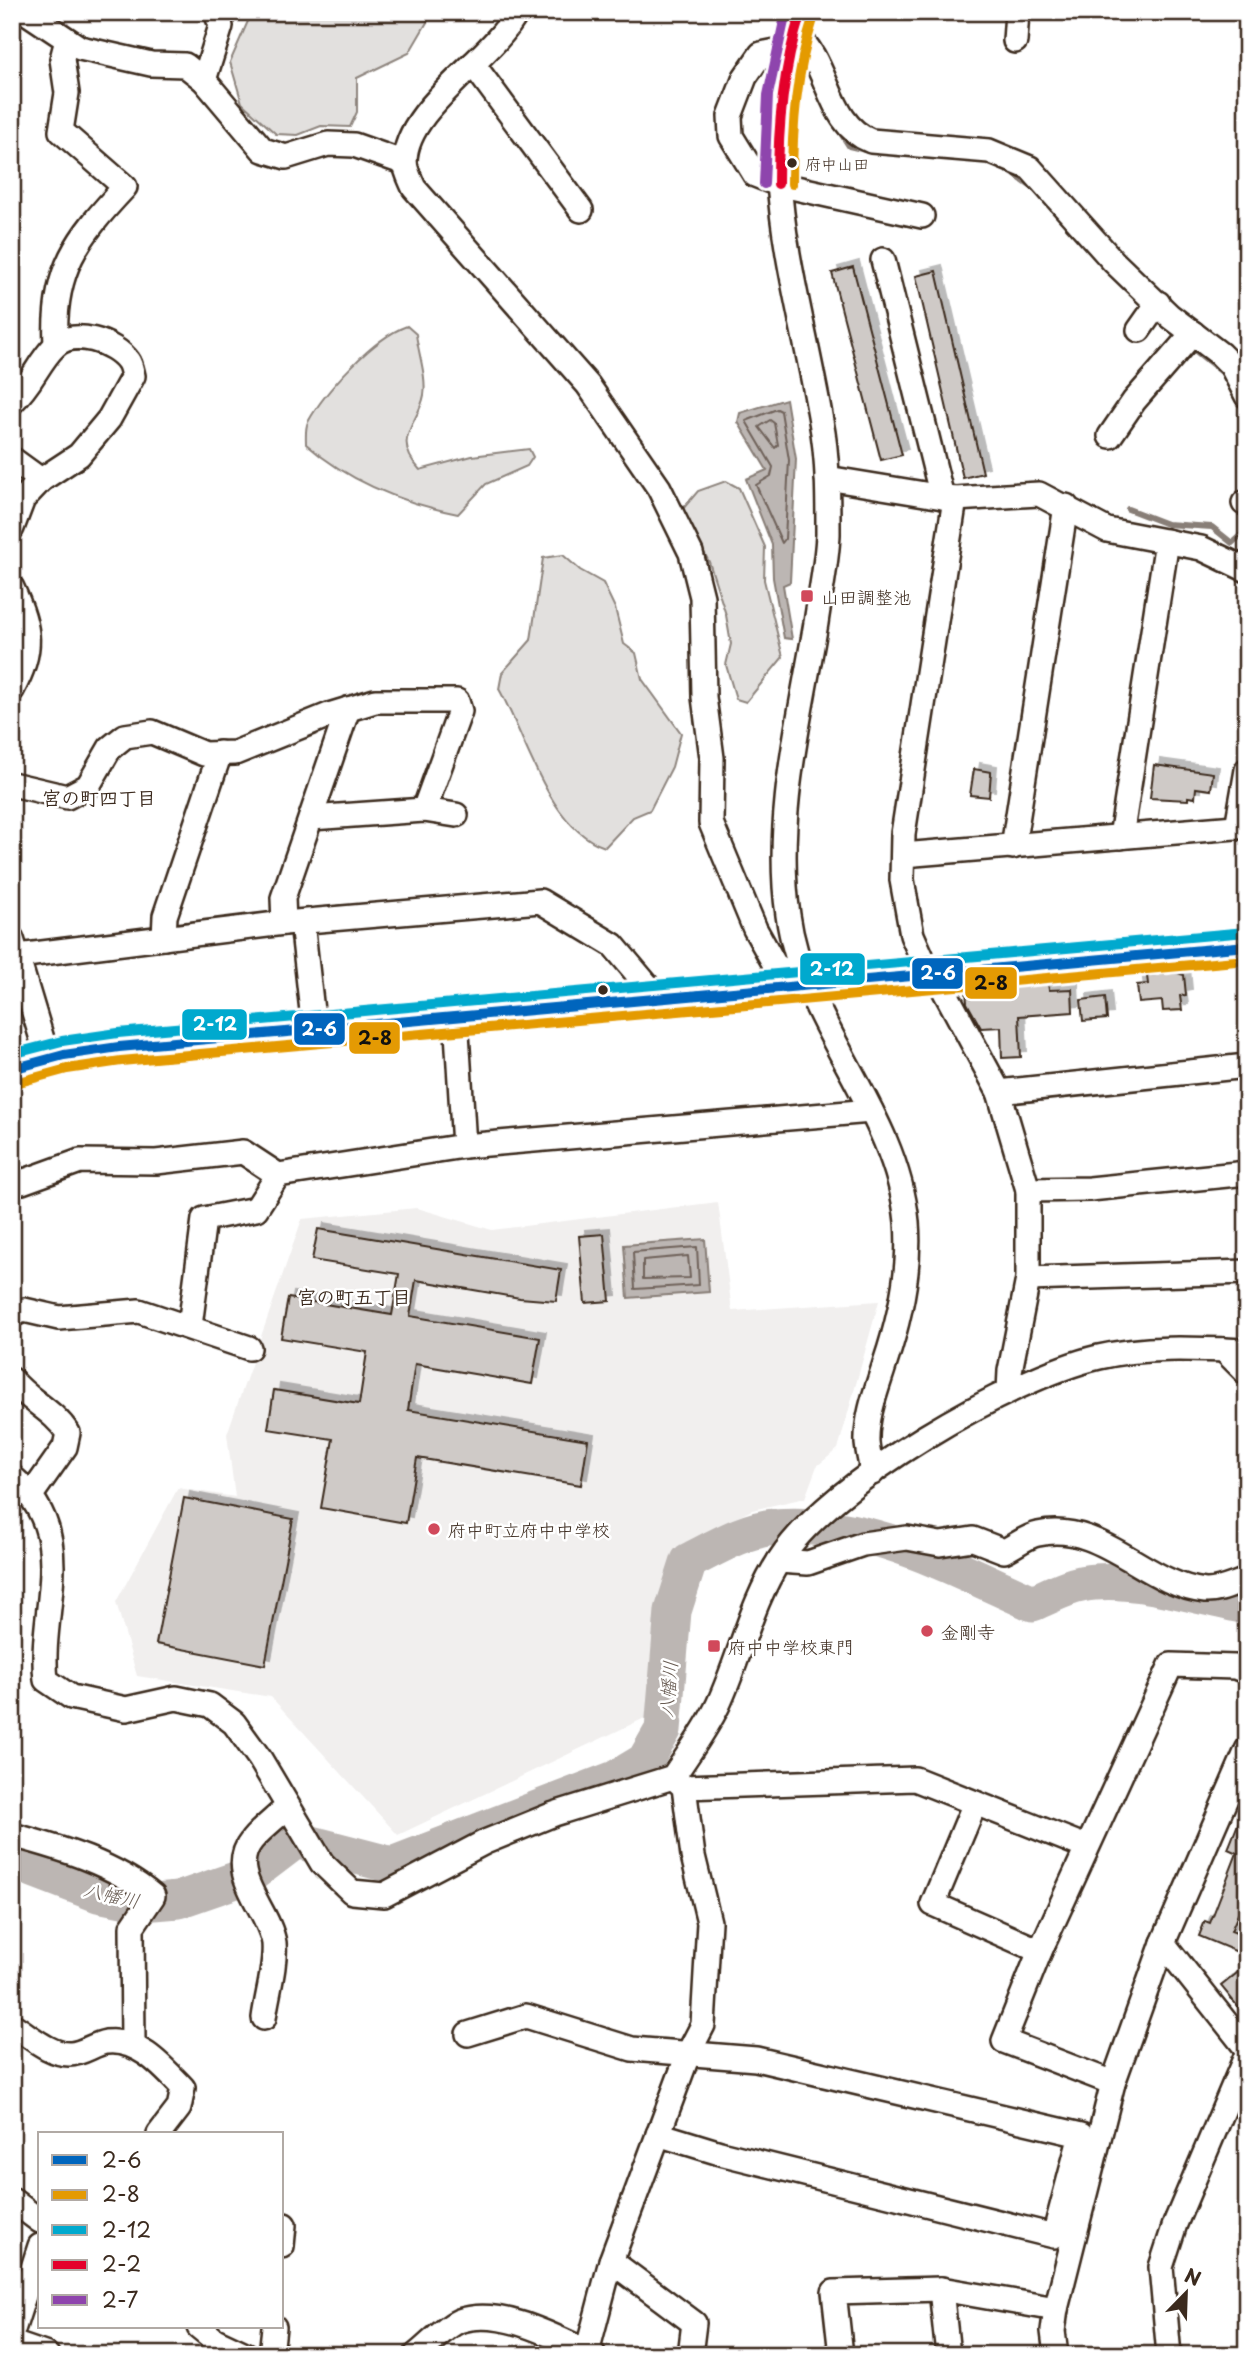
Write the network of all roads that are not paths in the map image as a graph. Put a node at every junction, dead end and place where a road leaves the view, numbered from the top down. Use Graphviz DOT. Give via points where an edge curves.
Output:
graph roads {
  1 [pos="26,12"];
  2 [pos="216,12"];
  3 [pos="517,12"];
  4 [pos="1017,12"];
  5 [pos="795,33"];
  6 [pos="67,40"];
  7 [pos="1015,41"];
  8 [pos="473,64"];
  9 [pos="204,79"];
  10 [pos="405,163"];
  11 [pos="778,184"];
  12 [pos="581,210"];
  13 [pos="922,216"];
  14 [pos="883,260"];
  15 [pos="1188,339"];
  16 [pos="56,344"];
  17 [pos="1247,396"];
  18 [pos="12,402"];
  19 [pos="1110,436"];
  20 [pos="12,459"];
  21 [pos="827,478"];
  22 [pos="41,480"];
  23 [pos="949,498"];
  24 [pos="1066,506"];
  25 [pos="12,528"];
  26 [pos="1167,541"];
  27 [pos="1245,566"];
  28 [pos="12,588"];
  29 [pos="12,690"];
  30 [pos="348,709"];
  31 [pos="220,753"];
  32 [pos="1247,770"];
  33 [pos="13,788"];
  34 [pos="424,810"];
  35 [pos="456,815"];
  36 [pos="310,818"];
  37 [pos="1242,826"];
  38 [pos="1121,837"];
  39 [pos="1013,847"];
  40 [pos="903,855"];
  41 [pos="293,923"];
  42 [pos="164,938"];
  43 [pos="1247,946"];
  44 [pos="15,948"];
  45 [pos="934,973"];
  46 [pos="806,985"];
  47 [pos="657,997"];
  48 [pos="456,1016"];
  49 [pos="314,1029"];
  50 [pos="48,1059"];
  51 [pos="1247,1066"];
  52 [pos="12,1069"];
  53 [pos="999,1092"];
  54 [pos="871,1111"];
  55 [pos="464,1146"];
  56 [pos="1247,1173"];
  57 [pos="278,1175"];
  58 [pos="12,1176"];
  59 [pos="1028,1190"];
  60 [pos="1247,1272"];
  61 [pos="1028,1279"];
  62 [pos="12,1315"];
  63 [pos="190,1326"];
  64 [pos="249,1348"];
  65 [pos="1235,1351"];
  66 [pos="1247,1373"];
  67 [pos="12,1380"];
  68 [pos="1009,1390"];
  69 [pos="872,1473"];
  70 [pos="12,1477"];
  71 [pos="32,1494"];
  72 [pos="779,1561"];
  73 [pos="1247,1580"];
  74 [pos="1247,1672"];
  75 [pos="1247,1751"];
  76 [pos="678,1782"];
  77 [pos="975,1803"];
  78 [pos="287,1807"];
  79 [pos="12,1835"];
  80 [pos="1086,1847"];
  81 [pos="1163,1943"];
  82 [pos="1040,1951"];
  83 [pos="264,2018"];
  84 [pos="12,2025"];
  85 [pos="468,2034"];
  86 [pos="133,2045"];
  87 [pos="1247,2051"];
  88 [pos="688,2052"];
  89 [pos="1113,2083"];
  90 [pos="161,2132"];
  91 [pos="658,2134"];
  92 [pos="12,2200"];
  93 [pos="38,2220"];
  94 [pos="38,2251"];
  95 [pos="611,2261"];
  96 [pos="941,2289"];
  97 [pos="16,2307"];
  98 [pos="1056,2309"];
  99 [pos="200,2328"];
  100 [pos="274,2328"];
  101 [pos="12,2333"];
  102 [pos="12,2343"];
  103 [pos="590,2353"];
  104 [pos="47,2355"];
  105 [pos="247,2355"];
  106 [pos="271,2355"];
  107 [pos="416,2355"];
  108 [pos="690,2355"];
  109 [pos="841,2355"];
  110 [pos="948,2355"];
  111 [pos="1056,2355"];
  112 [pos="1168,2355"];
  1 -- 6 [label="street"];
  2 -- 9 [label="street" via="221,26"];
  3 -- 8 [label="street" via="507,33"];
  4 -- 7 [label="street"];
  5 -- 11 [label="street" via="782,94"];
  5 -- 11 [label="street" via="776,51 761,54 745,77 730,117 731,136 755,175"];
  5 -- 15 [label="street" via="814,53 842,117 858,136 989,151 1030,168 1115,262 1149,315"];
  6 -- 9 [label="street" via="79,48 139,61 185,65"];
  6 -- 16 [label="street" via="62,59 67,93 61,131 125,187 88,227 67,259 54,318"];
  8 -- 10 [label="street" via="433,102"];
  8 -- 12 [label="street"];
  9 -- 10 [label="street" via="263,150 286,157 328,144 354,145"];
  10 -- 46 [label="street" via="414,188 588,385 659,488 686,542 702,597 704,697 712,758 711,823 775,965"];
  11 -- 13 [label="street"];
  11 -- 21 [label="street" via="783,238 822,423"];
  14 -- 23 [label="street"];
  15 -- 17 [label="street" via="1231,365"];
  15 -- 19 [label="street"];
  16 -- 18 [label="street" via="28,387"];
  16 -- 22 [label="street" via="74,337 105,342 128,360 133,376 109,419 79,455"];
  20 -- 22 [label="street"];
  21 -- 23 [label="street"];
  21 -- 46 [label="street" via="828,538 786,804 782,860 788,918"];
  22 -- 25 [label="street" via="23,499"];
  23 -- 24 [label="street" via="1029,494"];
  23 -- 40 [label="street"];
  24 -- 26 [label="street" via="1107,530"];
  24 -- 39 [label="street"];
  26 -- 27 [label="street" via="1201,548"];
  26 -- 38 [label="street"];
  28 -- 29 [label="street" via="29,633 24,669"];
  30 -- 31 [label="street" via="234,753"];
  30 -- 34 [label="street" via="375,701 457,701 460,711"];
  30 -- 36 [label="street"];
  31 -- 33 [label="street" via="204,754 152,732 125,736 110,748 88,786 67,797"];
  31 -- 42 [label="street" via="165,916"];
  32 -- 37 [label="street"];
  34 -- 35 [label="street"];
  34 -- 36 [label="street"];
  36 -- 41 [label="street" via="284,898"];
  37 -- 38 [label="street"];
  38 -- 39 [label="street"];
  39 -- 40 [label="street"];
  40 -- 45 [label="street" via="902,880 912,935"];
  41 -- 42 [label="street"];
  41 -- 47 [label="street" via="540,901 613,945"];
  41 -- 49 [label="street"];
  42 -- 44 [label="street"];
  43 -- 45 [label="main road"];
  44 -- 50 [label="street"];
  45 -- 46 [label="main road"];
  45 -- 53 [label="street"];
  46 -- 47 [label="main road"];
  46 -- 54 [label="street"];
  47 -- 48 [label="main road"];
  48 -- 49 [label="main road"];
  48 -- 55 [label="street"];
  49 -- 50 [label="main road" via="119,1047"];
  50 -- 52 [label="main road"];
  51 -- 53 [label="street"];
  53 -- 59 [label="street"];
  54 -- 55 [label="street"];
  54 -- 69 [label="street" via="901,1180 908,1260 898,1317 871,1404 867,1443"];
  55 -- 57 [label="street"];
  56 -- 59 [label="street" via="1090,1189"];
  57 -- 58 [label="street" via="243,1152 156,1162 80,1161 22,1182"];
  57 -- 63 [label="street" via="257,1209 204,1219"];
  59 -- 61 [label="street"];
  60 -- 61 [label="street"];
  61 -- 68 [label="street"];
  62 -- 63 [label="street" via="24,1310 59,1318 139,1311"];
  63 -- 64 [label="street"];
  65 -- 66 [label="street"];
  65 -- 68 [label="street" via="1122,1352 1058,1369"];
  67 -- 71 [label="street" via="57,1416 68,1433 65,1447"];
  68 -- 69 [label="street"];
  69 -- 72 [label="street" via="813,1518"];
  70 -- 71 [label="street"];
  71 -- 78 [label="street" via="51,1542 53,1590 43,1653 46,1680 71,1697 126,1709 176,1698 210,1705 234,1723"];
  72 -- 73 [label="street" via="808,1563 863,1544 907,1538 940,1544 973,1539 1004,1551 1035,1534 1061,1531 1088,1536 1181,1587 1208,1591"];
  72 -- 76 [label="street" via="717,1707"];
  74 -- 80 [label="street" via="1235,1667 1171,1665"];
  75 -- 81 [label="street"];
  76 -- 77 [label="street" via="915,1779"];
  76 -- 78 [label="street" via="554,1814 485,1842 384,1895 352,1892 322,1863"];
  76 -- 88 [label="street" via="709,1922 703,2025"];
  77 -- 80 [label="street"];
  77 -- 82 [label="street" via="933,1904"];
  78 -- 83 [label="street" via="250,1842 242,1864 249,1888 266,1915 274,1945"];
  79 -- 86 [label="street" via="131,1878 153,1896 132,1927"];
  80 -- 82 [label="street"];
  81 -- 87 [label="street"];
  81 -- 89 [label="street"];
  82 -- 89 [label="street" via="1004,2041"];
  84 -- 86 [label="street" via="50,2049 71,2054 107,2042"];
  85 -- 88 [label="street" via="526,2016 632,2049"];
  86 -- 90 [label="street" via="183,2088 179,2108"];
  87 -- 112 [label="street" via="1161,2267"];
  88 -- 91 [label="street"];
  88 -- 91 [label="street" via="756,2059 1081,2135 1054,2236"];
  89 -- 98 [label="street"];
  91 -- 95 [label="street"];
  92 -- 93 [label="street"];
  94 -- 97 [label="street"];
  95 -- 103 [label="street"];
  95 -- 108 [label="street" via="694,2322"];
  96 -- 98 [label="street"];
  96 -- 109 [label="street" via="834,2292"];
  96 -- 110 [label="street"];
  97 -- 101 [label="street"];
  98 -- 111 [label="street" via="1052,2331"];
  99 -- 105 [label="street"];
  100 -- 106 [label="street"];
  102 -- 104 [label="street"];
  103 -- 107 [label="street" via="540,2330 489,2317 458,2322"];
}
